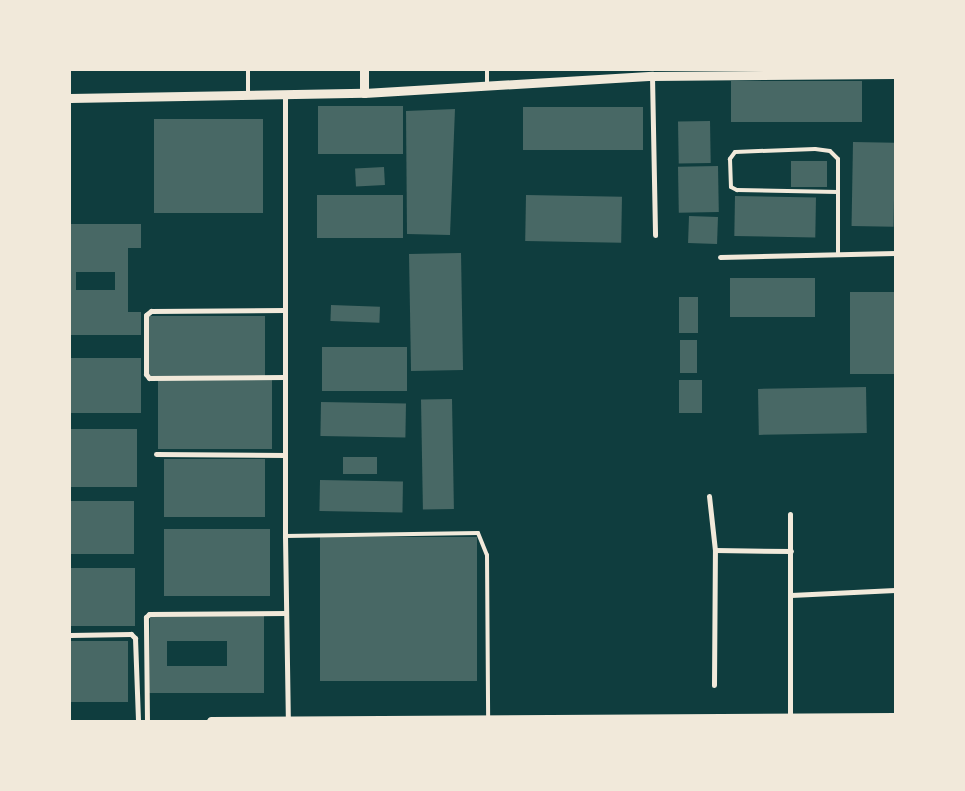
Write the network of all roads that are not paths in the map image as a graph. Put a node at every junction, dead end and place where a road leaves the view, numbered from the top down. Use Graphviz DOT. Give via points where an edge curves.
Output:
graph roads {
  1 [pos="248,70"];
  2 [pos="364,70"];
  3 [pos="486,70"];
  4 [pos="731,72"];
  5 [pos="768,72"];
  6 [pos="801,72"];
  7 [pos="867,72"];
  8 [pos="608,74"];
  9 [pos="895,74"];
  10 [pos="652,76"];
  11 [pos="487,86"];
  12 [pos="364,93"];
  13 [pos="285,94"];
  14 [pos="248,95"];
  15 [pos="70,98"];
  16 [pos="838,192"];
  17 [pos="655,235"];
  18 [pos="895,253"];
  19 [pos="838,255"];
  20 [pos="720,257"];
  21 [pos="285,310"];
  22 [pos="285,377"];
  23 [pos="156,454"];
  24 [pos="285,455"];
  25 [pos="709,496"];
  26 [pos="790,514"];
  27 [pos="285,536"];
  28 [pos="714,550"];
  29 [pos="791,551"];
  30 [pos="895,590"];
  31 [pos="791,595"];
  32 [pos="286,612"];
  33 [pos="70,635"];
  34 [pos="714,685"];
  35 [pos="895,717"];
  36 [pos="488,718"];
  37 [pos="790,719"];
  38 [pos="288,720"];
  39 [pos="712,720"];
  40 [pos="138,721"];
  41 [pos="147,721"];
  42 [pos="211,721"];
  1 -- 14 [label="lane"];
  2 -- 12 [label="street"];
  3 -- 11 [label="lane"];
  4 -- 5 [label="street"];
  4 -- 10 [label="street"];
  5 -- 6 [label="street"];
  6 -- 7 [label="street"];
  7 -- 9 [label="street"];
  8 -- 10 [label="street"];
  8 -- 11 [label="street"];
  10 -- 17 [label="street"];
  11 -- 12 [label="street"];
  12 -- 13 [label="street"];
  13 -- 14 [label="street"];
  13 -- 21 [label="street"];
  14 -- 15 [label="street"];
  16 -- 16 [label="lane" via="737,190 731,187 730,159 735,152 815,149 830,152 838,159"];
  16 -- 19 [label="lane"];
  18 -- 19 [label="street"];
  19 -- 20 [label="street"];
  21 -- 22 [label="street"];
  21 -- 22 [label="street" via="151,311 146,315 146,374 149,378"];
  22 -- 24 [label="street"];
  23 -- 24 [label="street"];
  24 -- 27 [label="street"];
  25 -- 28 [label="street"];
  26 -- 29 [label="street"];
  27 -- 32 [label="street"];
  27 -- 36 [label="lane" via="478,533 487,555"];
  28 -- 29 [label="street"];
  28 -- 34 [label="street"];
  29 -- 31 [label="street"];
  30 -- 31 [label="street"];
  31 -- 37 [label="street"];
  32 -- 38 [label="street"];
  32 -- 41 [label="street" via="149,614 146,618"];
  33 -- 40 [label="street" via="131,634 135,638"];
  35 -- 37 [label="street"];
  36 -- 38 [label="street"];
  36 -- 39 [label="street"];
  37 -- 39 [label="street"];
  38 -- 42 [label="street"];
}
